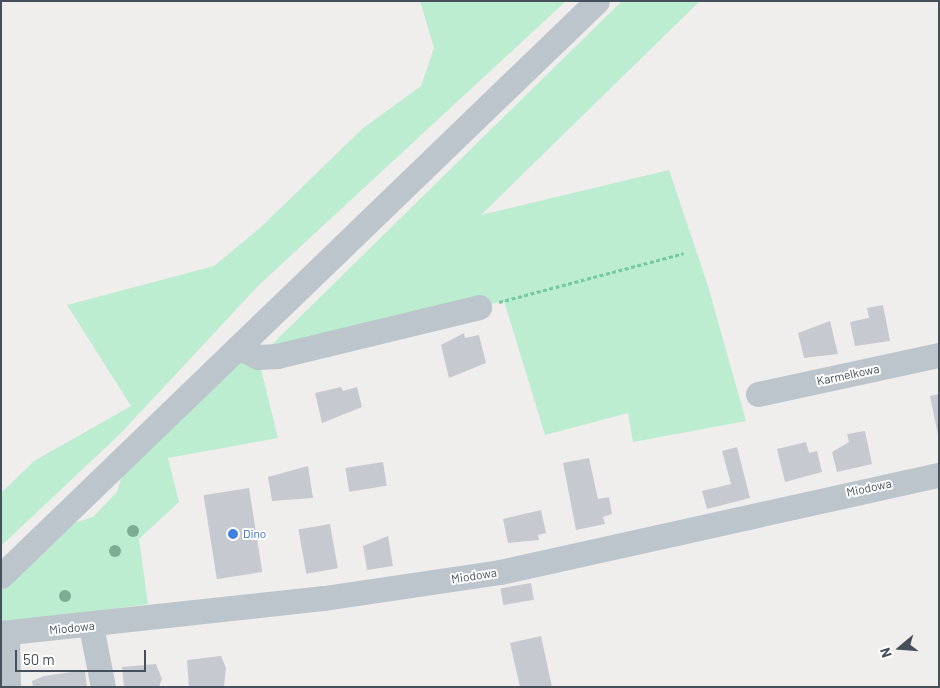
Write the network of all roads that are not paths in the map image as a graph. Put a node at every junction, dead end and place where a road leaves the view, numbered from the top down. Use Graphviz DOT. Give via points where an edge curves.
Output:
graph roads {
  1 [pos="597,1"];
  2 [pos="479,307"];
  3 [pos="239,347"];
  4 [pos="939,355"];
  5 [pos="758,394"];
  6 [pos="939,475"];
  7 [pos="1,576"];
  8 [pos="91,626"];
  9 [pos="4,634"];
  10 [pos="8,687"];
  11 [pos="103,687"];
  1 -- 3 [label="street"];
  2 -- 3 [label="street" via="277,356 258,357"];
  3 -- 7 [label="street"];
  4 -- 5 [label="street, Karmelkowa"];
  6 -- 8 [label="street, Miodowa" via="500,572"];
  8 -- 9 [label="street, Miodowa"];
  8 -- 11 [label="street"];
  9 -- 10 [label="street"];
}
